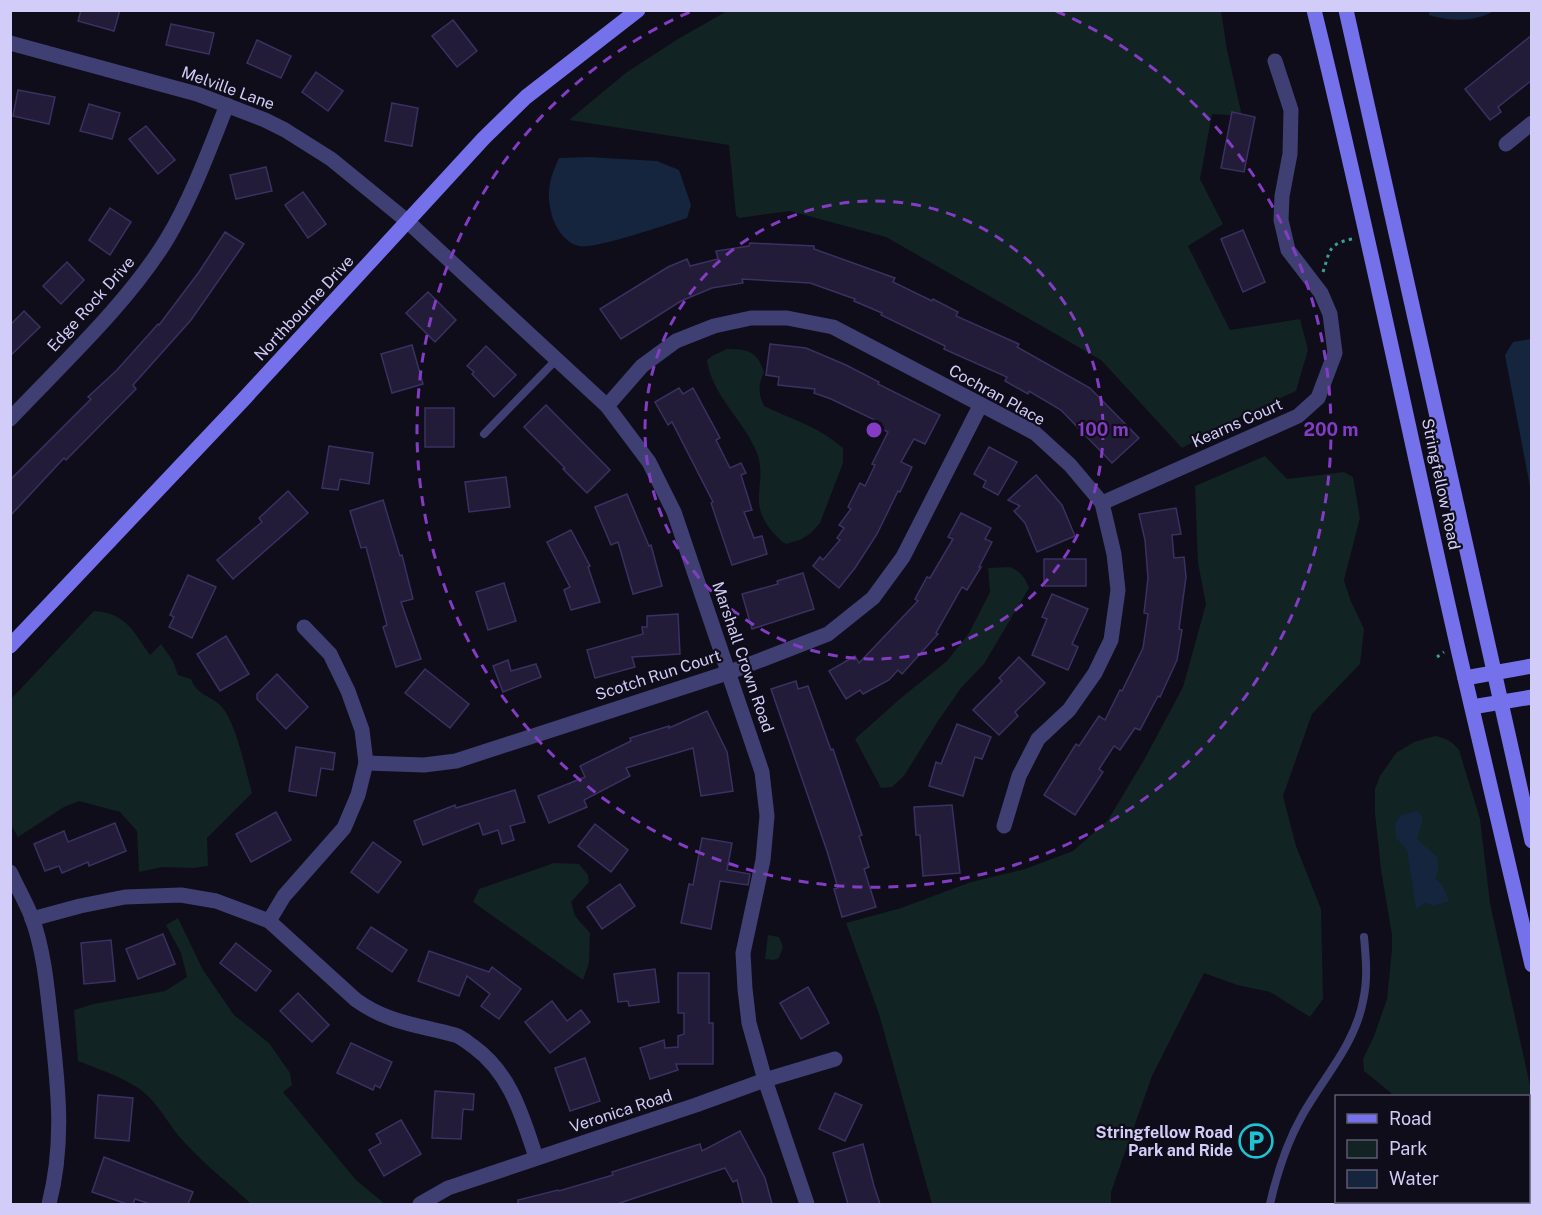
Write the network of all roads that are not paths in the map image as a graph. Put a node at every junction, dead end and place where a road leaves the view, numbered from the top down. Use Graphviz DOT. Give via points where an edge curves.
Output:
graph roads {
  1 [pos="638,10"];
  2 [pos="1314,10"];
  3 [pos="1346,10"];
  4 [pos="10,43"];
  5 [pos="1275,62"];
  6 [pos="227,105"];
  7 [pos="1532,123"];
  8 [pos="1506,144"];
  9 [pos="407,220"];
  10 [pos="557,359"];
  11 [pos="608,405"];
  12 [pos="980,405"];
  13 [pos="10,419"];
  14 [pos="484,434"];
  15 [pos="1102,503"];
  16 [pos="304,627"];
  17 [pos="10,646"];
  18 [pos="1532,666"];
  19 [pos="730,672"];
  20 [pos="1493,673"];
  21 [pos="1466,678"];
  22 [pos="1532,697"];
  23 [pos="1500,703"];
  24 [pos="1472,707"];
  25 [pos="366,763"];
  26 [pos="1004,826"];
  27 [pos="1532,841"];
  28 [pos="10,872"];
  29 [pos="32,919"];
  30 [pos="269,921"];
  31 [pos="1365,937"];
  32 [pos="1532,965"];
  33 [pos="835,1059"];
  34 [pos="765,1080"];
  35 [pos="536,1157"];
  36 [pos="49,1204"];
  37 [pos="420,1204"];
  38 [pos="807,1204"];
  39 [pos="1270,1204"];
  1 -- 9 [label="main road, Northbourne Drive" via="526,97"];
  2 -- 21 [label="main road, Stringfellow Road"];
  3 -- 20 [label="main road, Stringfellow Road"];
  4 -- 6 [label="street, Melville Lane"];
  5 -- 15 [label="street, Kearns Court" via="1291,110 1281,220 1288,250 1322,293 1330,314 1335,353 1318,398 1298,416"];
  6 -- 9 [label="street, Melville Lane" via="285,130 331,159"];
  6 -- 13 [label="street, Edge Rock Drive" via="183,211 146,270"];
  7 -- 8 [label="street"];
  9 -- 10 [label="street, Marshall Crown Road"];
  9 -- 17 [label="main road, Northbourne Drive"];
  10 -- 11 [label="street, Marshall Crown Road"];
  10 -- 14 [label="lane"];
  11 -- 12 [label="street, Cochran Place" via="642,366 676,341 714,326 751,318 787,318 833,327"];
  11 -- 19 [label="street, Marshall Crown Road" via="649,462 674,512"];
  12 -- 15 [label="street, Cochran Place" via="1035,434 1070,465"];
  12 -- 19 [label="street, Scotch Run Court" via="903,558 873,598 828,634"];
  15 -- 26 [label="street, Cochran Place" via="1119,590 1111,640 1095,673 1069,710 1038,739 1019,776"];
  16 -- 25 [label="street" via="330,654 348,692 362,730"];
  18 -- 20 [label="main road"];
  19 -- 25 [label="street, Scotch Run Court" via="456,761 424,765"];
  19 -- 34 [label="street, Marshall Crown Road" via="762,772 767,816 763,860 743,953 749,1023"];
  20 -- 21 [label="main road"];
  20 -- 23 [label="main road, Stringfellow Road"];
  21 -- 24 [label="main road, Stringfellow Road"];
  22 -- 23 [label="main road"];
  23 -- 24 [label="main road"];
  23 -- 27 [label="main road, Stringfellow Road"];
  24 -- 32 [label="main road, Stringfellow Road"];
  25 -- 30 [label="street" via="344,828 284,896"];
  28 -- 29 [label="street"];
  29 -- 30 [label="street" via="125,897 181,896 216,900"];
  29 -- 36 [label="street" via="45,973 57,1081 60,1139"];
  30 -- 35 [label="street" via="372,1011 401,1023 458,1036 484,1054 503,1075 516,1099"];
  31 -- 39 [label="lane" via="1367,978 1354,1031 1302,1114 1286,1148"];
  33 -- 34 [label="street, Veronica Road"];
  34 -- 35 [label="street, Veronica Road"];
  34 -- 38 [label="street, Marshall Crown Road"];
  35 -- 37 [label="street, Veronica Road" via="448,1188"];
}
